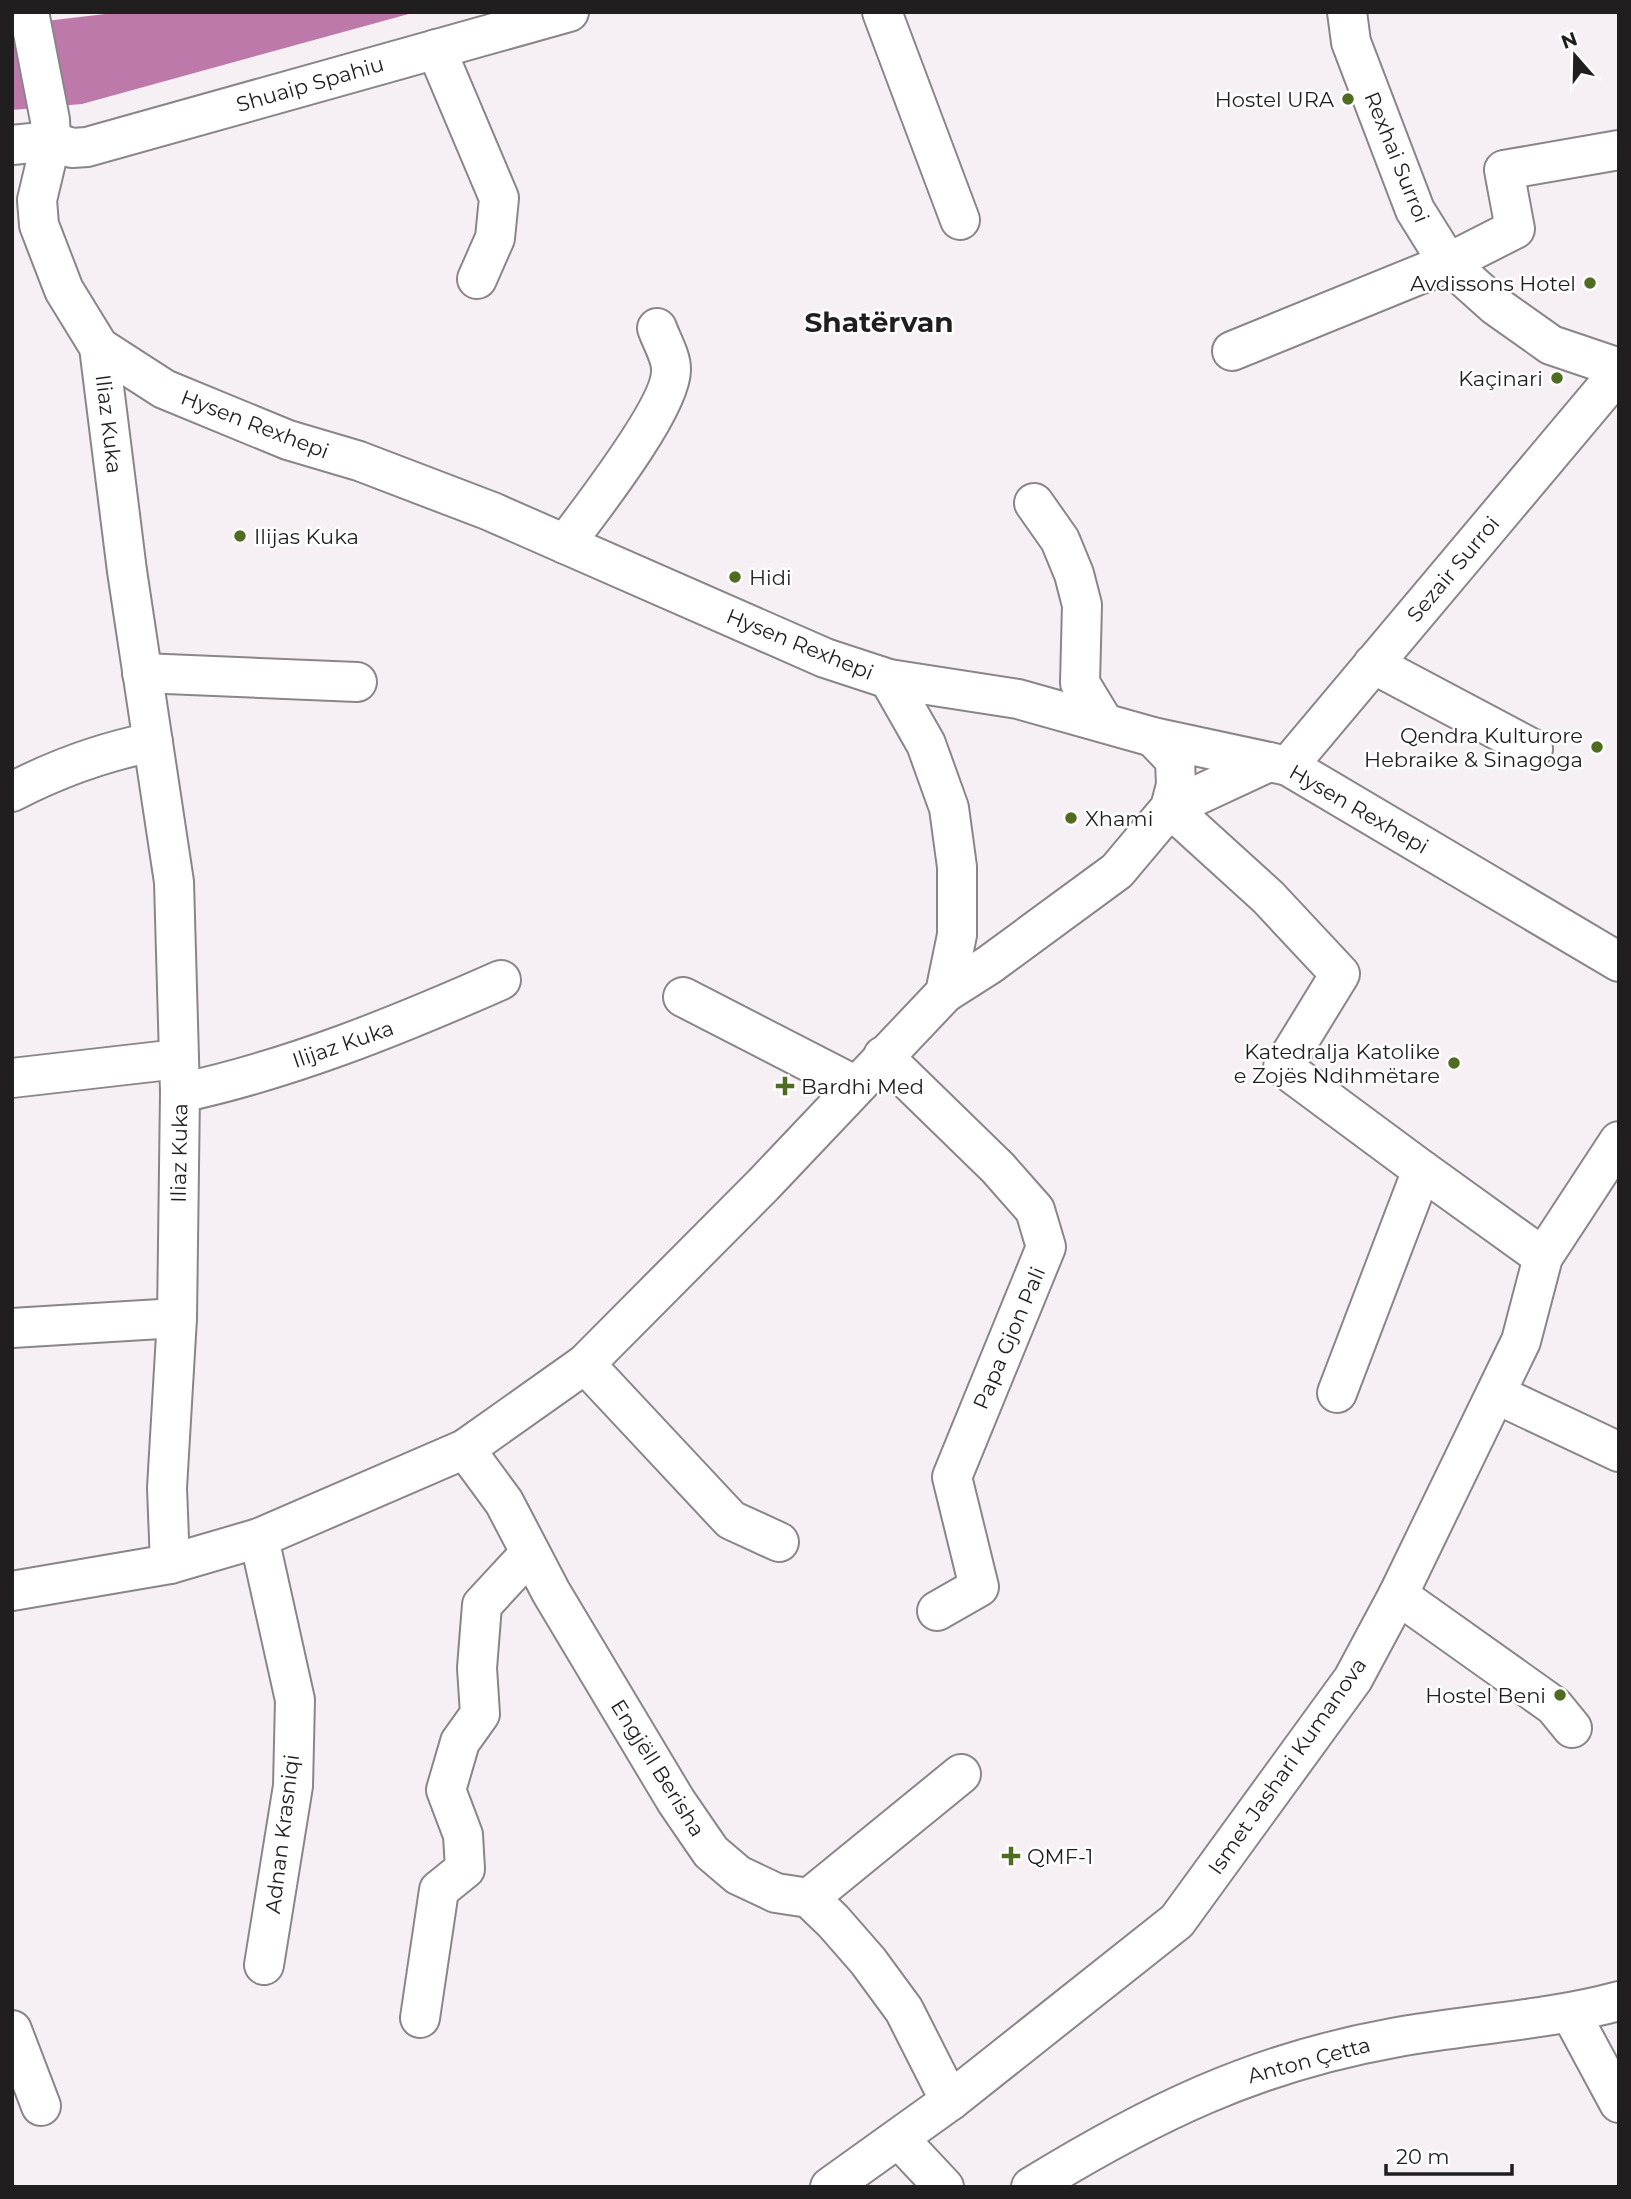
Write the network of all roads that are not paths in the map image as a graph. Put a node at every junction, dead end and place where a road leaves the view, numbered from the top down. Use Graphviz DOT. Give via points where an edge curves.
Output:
graph roads {
  1 [pos="29,12"];
  2 [pos="569,12"];
  3 [pos="882,12"];
  4 [pos="1347,12"];
  5 [pos="436,49"];
  6 [pos="51,130"];
  7 [pos="12,145"];
  8 [pos="1619,150"];
  9 [pos="960,220"];
  10 [pos="26,227"];
  11 [pos="1448,263"];
  12 [pos="477,279"];
  13 [pos="657,328"];
  14 [pos="99,347"];
  15 [pos="1232,351"];
  16 [pos="1619,370"];
  17 [pos="1034,503"];
  18 [pos="565,544"];
  19 [pos="1373,664"];
  20 [pos="142,673"];
  21 [pos="889,679"];
  22 [pos="357,681"];
  23 [pos="1103,721"];
  24 [pos="1153,737"];
  25 [pos="153,742"];
  26 [pos="1533,748"];
  27 [pos="1279,764"];
  28 [pos="12,792"];
  29 [pos="1170,808"];
  30 [pos="1619,962"];
  31 [pos="501,980"];
  32 [pos="944,993"];
  33 [pos="683,997"];
  34 [pos="883,1055"];
  35 [pos="179,1076"];
  36 [pos="12,1078"];
  37 [pos="856,1086"];
  38 [pos="1619,1140"];
  39 [pos="1422,1170"];
  40 [pos="1543,1257"];
  41 [pos="177,1318"];
  42 [pos="12,1328"];
  43 [pos="584,1364"];
  44 [pos="1337,1393"];
  45 [pos="1496,1394"];
  46 [pos="465,1449"];
  47 [pos="1619,1452"];
  48 [pos="259,1538"];
  49 [pos="779,1542"];
  50 [pos="530,1553"];
  51 [pos="170,1564"];
  52 [pos="12,1591"];
  53 [pos="1398,1595"];
  54 [pos="937,1611"];
  55 [pos="1572,1728"];
  56 [pos="961,1774"];
  57 [pos="809,1898"];
  58 [pos="264,1965"];
  59 [pos="1619,2001"];
  60 [pos="1571,2014"];
  61 [pos="420,2018"];
  62 [pos="12,2030"];
  63 [pos="950,2101"];
  64 [pos="1619,2103"];
  65 [pos="41,2106"];
  66 [pos="899,2138"];
  67 [pos="830,2187"];
  68 [pos="944,2187"];
  69 [pos="1031,2187"];
  1 -- 6 [label="street"];
  2 -- 5 [label="street, Shuaip Spahiu"];
  3 -- 9 [label="street"];
  4 -- 11 [label="street, Rexhai Surroi" via="1351,41 1415,210"];
  5 -- 6 [label="street, Shuaip Spahiu" via="87,147 72,148"];
  5 -- 12 [label="street" via="499,198 495,238"];
  6 -- 7 [label="street, Shuaip Spahiu"];
  6 -- 10 [label="street, Iliaz Kuka" via="37,200"];
  8 -- 11 [label="street" via="1504,170 1515,229"];
  10 -- 14 [label="street, Iliaz Kuka"];
  11 -- 15 [label="street"];
  11 -- 16 [label="street, Rexhai Surroi" via="1496,306 1551,345"];
  13 -- 18 [label="street" via="671,369 668,388 655,415"];
  14 -- 18 [label="street, Hysen Rexhepi" via="164,389 288,440 394,474"];
  14 -- 20 [label="street, Iliaz Kuka"];
  16 -- 19 [label="street, Sezair Surroi"];
  17 -- 23 [label="street" via="1060,540 1074,574 1082,604 1080,683"];
  18 -- 21 [label="street, Hysen Rexhepi" via="825,658"];
  19 -- 26 [label="street"];
  19 -- 27 [label="street, Sezair Surroi"];
  20 -- 22 [label="street"];
  20 -- 25 [label="street, Iliaz Kuka"];
  21 -- 23 [label="street, Hysen Rexhepi" via="1018,699"];
  21 -- 32 [label="street" via="926,744 950,808 957,867 957,935"];
  23 -- 24 [label="street, Hysen Rexhepi"];
  24 -- 27 [label="street, Hysen Rexhepi"];
  24 -- 29 [label="street" via="1175,760 1176,785"];
  25 -- 28 [label="street" via="108,751"];
  25 -- 35 [label="street, Iliaz Kuka" via="174,883"];
  27 -- 29 [label="street"];
  27 -- 30 [label="street, Hysen Rexhepi"];
  29 -- 32 [label="street" via="1117,871"];
  29 -- 39 [label="street" via="1268,897 1340,974 1283,1067"];
  31 -- 35 [label="street, Ilijaz Kuka" via="402,1023 248,1078"];
  32 -- 34 [label="street"];
  33 -- 37 [label="street"];
  34 -- 37 [label="street"];
  34 -- 54 [label="street, Papa Gjon Pali" via="1035,1210 1046,1247 952,1477 979,1587"];
  35 -- 36 [label="street, Ilijaz Kuka"];
  35 -- 41 [label="street, Iliaz Kuka"];
  37 -- 43 [label="street"];
  38 -- 40 [label="street, Ismet Jashari Kumanova"];
  39 -- 40 [label="street"];
  39 -- 44 [label="street"];
  40 -- 45 [label="street, Ismet Jashari Kumanova" via="1521,1341"];
  41 -- 42 [label="street"];
  41 -- 51 [label="street, Iliaz Kuka" via="167,1488"];
  43 -- 46 [label="street"];
  43 -- 49 [label="street" via="731,1520"];
  45 -- 47 [label="street"];
  45 -- 53 [label="street, Ismet Jashari Kumanova"];
  46 -- 48 [label="street"];
  46 -- 50 [label="street, Engjëll Berisha" via="503,1502"];
  48 -- 51 [label="street"];
  48 -- 58 [label="street, Adnan Krasniqi" via="295,1700 293,1786"];
  50 -- 57 [label="street, Engjëll Berisha" via="676,1801 711,1852 738,1875 776,1893"];
  50 -- 61 [label="street" via="482,1605 477,1668 481,1714 460,1742 446,1790 463,1835 466,1869 439,1890"];
  51 -- 52 [label="street"];
  53 -- 55 [label="street" via="1554,1706"];
  53 -- 63 [label="street, Ismet Jashari Kumanova" via="1353,1679 1177,1921"];
  56 -- 57 [label="street"];
  57 -- 63 [label="street" via="868,1961 904,2010"];
  59 -- 60 [label="street, Anton Çetta"];
  60 -- 64 [label="street"];
  60 -- 69 [label="street, Anton Çetta" via="1392,2038 1292,2060 1200,2093 1091,2149"];
  62 -- 65 [label="street"];
  63 -- 66 [label="street, Ismet Jashari Kumanova"];
  66 -- 67 [label="street, Ismet Jashari Kumanova"];
  66 -- 68 [label="street"];
}
